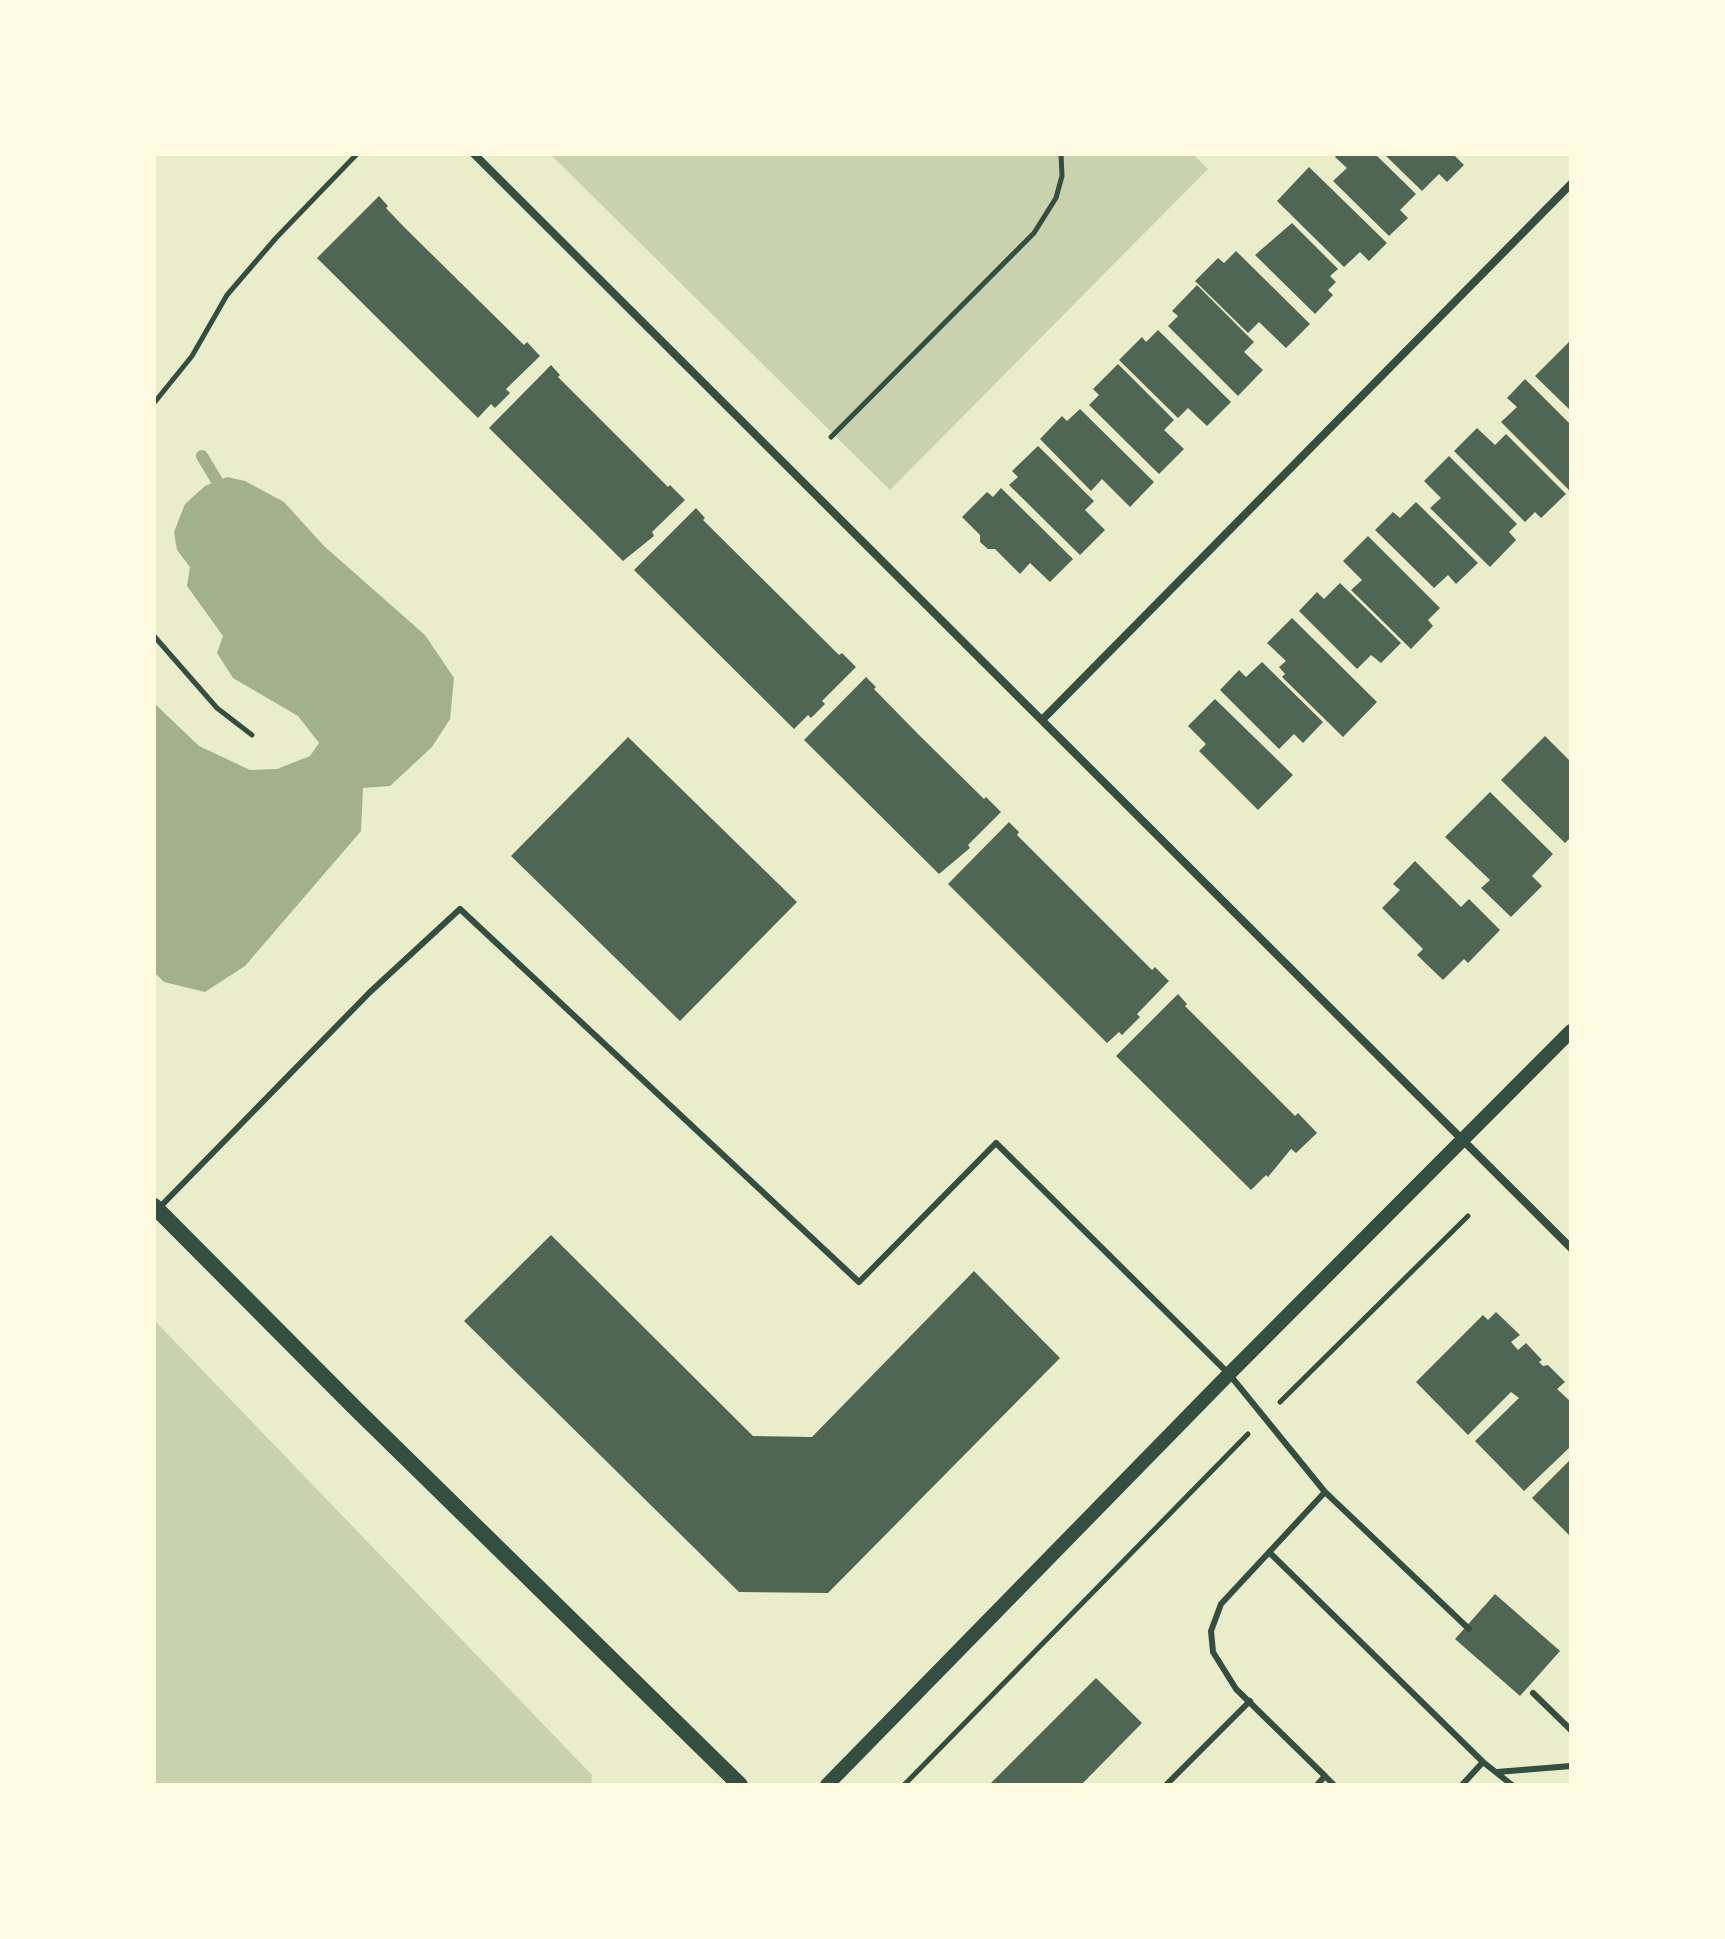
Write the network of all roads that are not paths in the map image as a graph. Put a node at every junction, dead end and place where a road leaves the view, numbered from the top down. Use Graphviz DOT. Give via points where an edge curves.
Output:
graph roads {
  1 [pos="474,154"];
  2 [pos="1571,184"];
  3 [pos="1043,719"];
  4 [pos="1571,1031"];
  5 [pos="1463,1139"];
  6 [pos="156,1207"];
  7 [pos="1571,1248"];
  8 [pos="1229,1374"];
  9 [pos="1325,1492"];
  10 [pos="1269,1552"];
  11 [pos="1469,1629"];
  12 [pos="1533,1693"];
  13 [pos="1250,1701"];
  14 [pos="1571,1730"];
  15 [pos="1483,1762"];
  16 [pos="1571,1766"];
  17 [pos="1497,1772"];
  18 [pos="1325,1776"];
  19 [pos="740,1785"];
  20 [pos="827,1785"];
  21 [pos="1166,1785"];
  22 [pos="1317,1785"];
  23 [pos="1334,1785"];
  24 [pos="1462,1785"];
  25 [pos="1512,1785"];
  1 -- 3 [label="street"];
  2 -- 3 [label="street"];
  3 -- 5 [label="street"];
  4 -- 5 [label="street"];
  5 -- 7 [label="street"];
  5 -- 8 [label="street"];
  6 -- 8 [label="lane" via="460,909 859,1282 996,1143"];
  6 -- 19 [label="main road"];
  8 -- 9 [label="lane"];
  8 -- 20 [label="street"];
  9 -- 10 [label="lane"];
  9 -- 11 [label="lane"];
  10 -- 13 [label="lane" via="1221,1604 1211,1631 1213,1652"];
  10 -- 15 [label="lane"];
  12 -- 14 [label="lane"];
  13 -- 18 [label="lane"];
  13 -- 21 [label="lane"];
  15 -- 17 [label="lane"];
  15 -- 24 [label="lane"];
  16 -- 17 [label="lane"];
  17 -- 25 [label="lane"];
  18 -- 22 [label="lane"];
  18 -- 23 [label="lane"];
}
